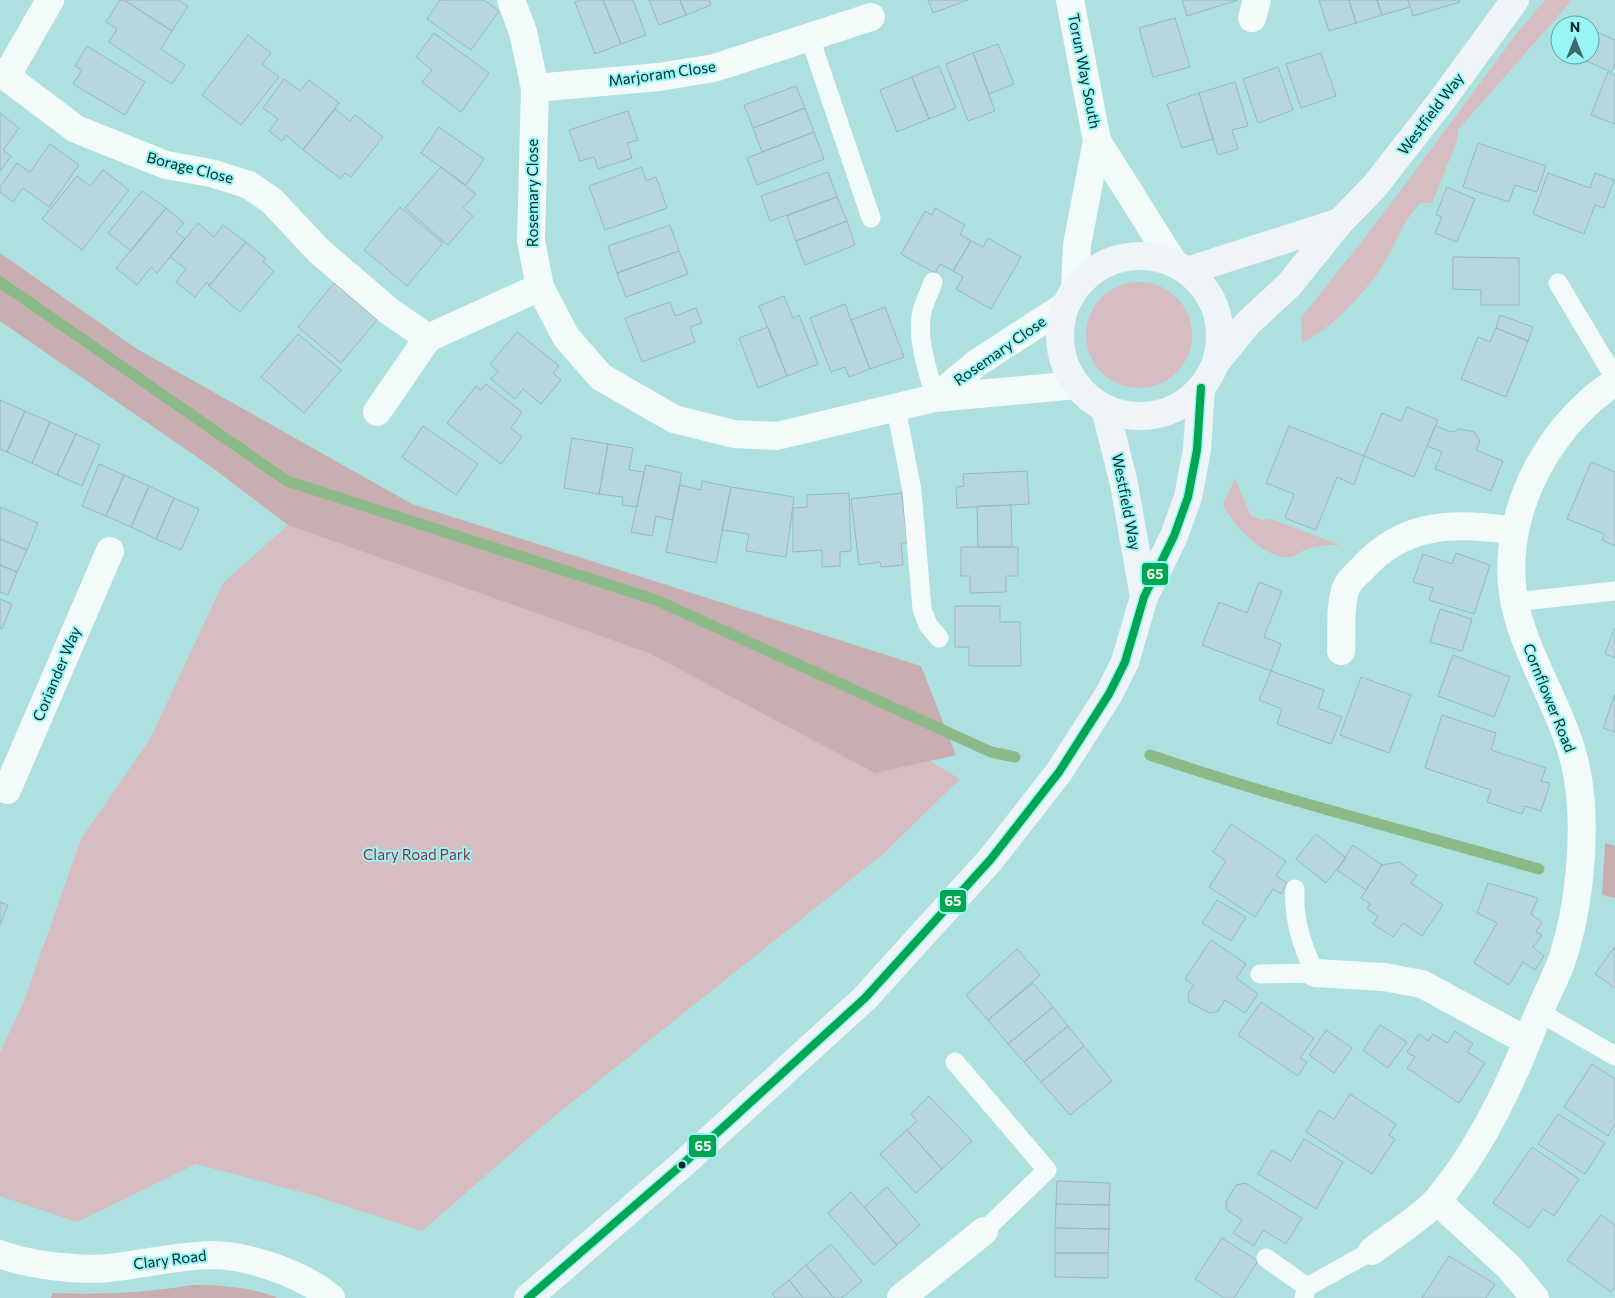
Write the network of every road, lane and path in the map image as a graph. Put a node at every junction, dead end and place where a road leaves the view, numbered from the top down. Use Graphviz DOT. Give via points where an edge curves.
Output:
graph roads {
  1 [pos="50,0"];
  2 [pos="511,0"];
  3 [pos="1070,0"];
  4 [pos="1515,0"];
  5 [pos="868,9"];
  6 [pos="810,38"];
  7 [pos="3,75"];
  8 [pos="535,88"];
  9 [pos="1097,141"];
  10 [pos="871,218"];
  11 [pos="1340,222"];
  12 [pos="1180,266"];
  13 [pos="934,282"];
  14 [pos="1558,284"];
  15 [pos="540,287"];
  16 [pos="1070,297"];
  17 [pos="428,338"];
  18 [pos="1216,362"];
  19 [pos="1615,378"];
  20 [pos="1615,382"];
  21 [pos="1077,385"];
  22 [pos="1201,388"];
  23 [pos="935,398"];
  24 [pos="896,408"];
  25 [pos="1105,408"];
  26 [pos="377,412"];
  27 [pos="1514,531"];
  28 [pos="110,551"];
  29 [pos="1615,591"];
  30 [pos="1144,597"];
  31 [pos="1515,602"];
  32 [pos="939,638"];
  33 [pos="1341,651"];
  34 [pos="0,787"];
  35 [pos="1295,889"];
  36 [pos="1315,973"];
  37 [pos="1260,974"];
  38 [pos="1539,1012"];
  39 [pos="1527,1041"];
  40 [pos="1615,1056"];
  41 [pos="955,1062"];
  42 [pos="1437,1201"];
  43 [pos="984,1231"];
  44 [pos="1372,1251"];
  45 [pos="0,1254"];
  46 [pos="1266,1258"];
  47 [pos="1305,1292"];
  48 [pos="332,1298"];
  49 [pos="528,1298"];
  50 [pos="901,1298"];
  51 [pos="1535,1298"];
  1 -- 7 [label="street, Borage Close"];
  2 -- 8 [label="street, Rosemary Close" via="523,32"];
  3 -- 9 [label="street, Torun Way South"];
  4 -- 11 [label="main road, Westfield Way" via="1407,146"];
  5 -- 6 [label="street, Marjoram Close"];
  6 -- 8 [label="street, Marjoram Close" via="714,68 650,78"];
  6 -- 10 [label="lane"];
  7 -- 17 [label="street, Borage Close" via="76,129 166,165 212,173 249,185 272,201 319,250 382,305"];
  8 -- 15 [label="street, Rosemary Close" via="531,241"];
  9 -- 12 [label="street, Torun Way South"];
  9 -- 16 [label="street, Torun Way South"];
  11 -- 12 [label="main road, Westfield Way"];
  11 -- 18 [label="main road, Westfield Way" via="1289,285 1248,323"];
  12 -- 16 [label="main road" via="1157,257 1138,255 1116,259 1095,269"];
  12 -- 18 [label="main road, Westfield Way" via="1206,289 1217,312 1221,334"];
  13 -- 23 [label="lane" via="923,309 920,328"];
  14 -- 19 [label="lane"];
  15 -- 17 [label="street"];
  15 -- 24 [label="street, Rosemary Close" via="566,337 601,377 674,419 734,434 777,436"];
  16 -- 21 [label="main road, Westfield Way" via="1060,328 1060,344 1068,371"];
  16 -- 23 [label="street, Rosemary Close" via="977,363"];
  17 -- 26 [label="street"];
  18 -- 22 [label="main road, Westfield Way"];
  20 -- 27 [label="street, Cornflower Road" via="1574,418 1550,446 1530,484"];
  21 -- 23 [label="street, Rosemary Close"];
  21 -- 25 [label="main road, Westfield Way"];
  22 -- 25 [label="main road, Westfield Way" via="1175,408 1157,414 1131,415"];
  22 -- 30 [label="main road, Westfield Way" via="1197,450 1188,498 1174,536"];
  23 -- 24 [label="street, Rosemary Close"];
  24 -- 32 [label="lane" via="912,491 922,609 928,625"];
  25 -- 30 [label="main road, Westfield Way" via="1124,484"];
  27 -- 31 [label="street, Cornflower Road" via="1510,574"];
  27 -- 33 [label="street" via="1446,525 1403,538 1375,554 1347,586"];
  28 -- 34 [label="street, Coriander Way" via="7,790"];
  29 -- 31 [label="lane"];
  30 -- 49 [label="main road, Westfield Way" via="1125,662 1110,694 1059,772 992,859 865,998 678,1168"];
  31 -- 38 [label="street, Cornflower Road" via="1532,656 1570,744 1578,778 1583,830 1568,934 1559,967"];
  35 -- 36 [label="lane" via="1294,909 1306,954"];
  36 -- 37 [label="lane"];
  36 -- 39 [label="street" via="1384,977 1422,984"];
  38 -- 39 [label="street, Cornflower Road"];
  38 -- 40 [label="lane"];
  39 -- 42 [label="street, Cornflower Road" via="1502,1098 1473,1150"];
  41 -- 43 [label="lane" via="1048,1170"];
  42 -- 44 [label="street, Cornflower Road"];
  42 -- 51 [label="street" via="1509,1267"];
  43 -- 50 [label="street"];
  44 -- 47 [label="lane"];
  45 -- 48 [label="street, Clary Road" via="37,1263 106,1268 166,1259 233,1256 283,1271"];
  46 -- 47 [label="lane"];
}
